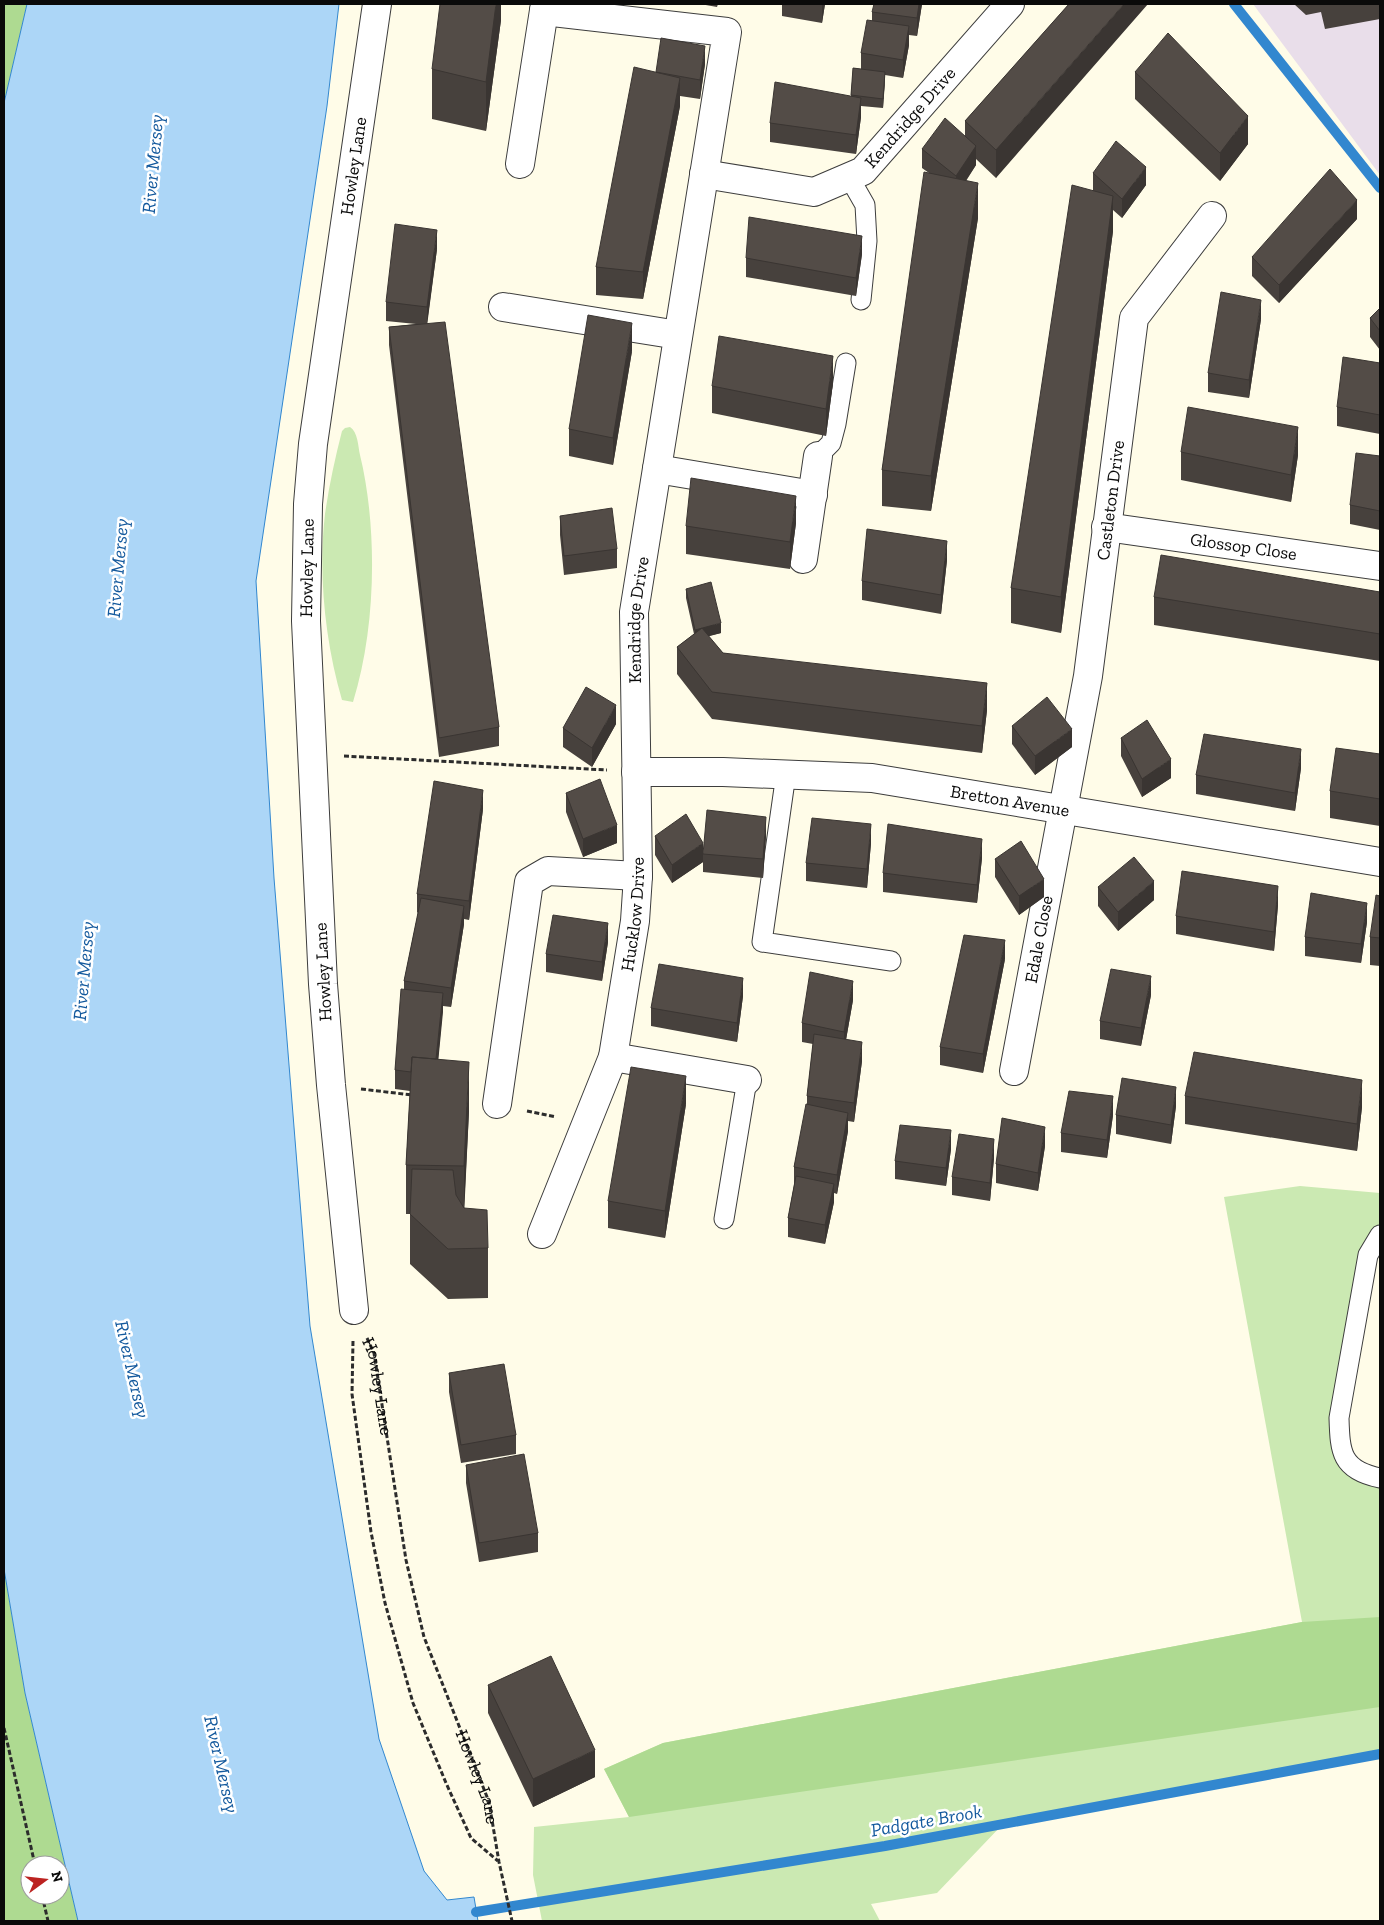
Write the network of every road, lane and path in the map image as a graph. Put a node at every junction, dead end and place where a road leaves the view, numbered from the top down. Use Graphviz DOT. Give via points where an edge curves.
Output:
graph roads {
  1 [pos="377,4"];
  2 [pos="1005,5"];
  3 [pos="545,7"];
  4 [pos="520,164"];
  5 [pos="704,174"];
  6 [pos="849,177"];
  7 [pos="1212,216"];
  8 [pos="861,300"];
  9 [pos="503,307"];
  10 [pos="678,335"];
  11 [pos="846,363"];
  12 [pos="818,456"];
  13 [pos="657,469"];
  14 [pos="813,495"];
  15 [pos="1106,527"];
  16 [pos="803,559"];
  17 [pos="1380,566"];
  18 [pos="313,754"];
  19 [pos="636,772"];
  20 [pos="786,774"];
  21 [pos="1064,809"];
  22 [pos="1380,862"];
  23 [pos="638,876"];
  24 [pos="891,961"];
  25 [pos="613,1057"];
  26 [pos="1014,1071"];
  27 [pos="747,1080"];
  28 [pos="331,1085"];
  29 [pos="419,1095"];
  30 [pos="497,1104"];
  31 [pos="586,1123"];
  32 [pos="724,1219"];
  33 [pos="542,1234"];
  34 [pos="1380,1235"];
  35 [pos="354,1310"];
  36 [pos="1380,1478"];
  37 [pos="4,1728"];
  38 [pos="33,1855"];
  39 [pos="499,1862"];
  40 [pos="44,1905"];
  41 [pos="48,1921"];
  42 [pos="512,1921"];
  1 -- 18 [label="street, Howley Lane" via="308,504 306,621"];
  2 -- 6 [label="street, Kendridge Drive" via="863,171"];
  3 -- 4 [label="street, Kendridge Drive"];
  3 -- 5 [label="street, Kendridge Drive" via="727,32"];
  5 -- 6 [label="street, Kendridge Drive" via="814,192"];
  5 -- 10 [label="street, Kendridge Drive"];
  6 -- 8 [label="lane" via="865,205 867,241"];
  7 -- 15 [label="street, Castleton Drive" via="1134,318"];
  9 -- 10 [label="street"];
  10 -- 13 [label="street, Kendridge Drive"];
  11 -- 12 [label="lane" via="831,442"];
  12 -- 14 [label="street"];
  13 -- 14 [label="street"];
  13 -- 19 [label="street, Kendridge Drive" via="634,612"];
  14 -- 16 [label="street"];
  15 -- 17 [label="street, Glossop Close"];
  15 -- 21 [label="street, Castleton Drive" via="1088,676"];
  18 -- 19 [label="path"];
  18 -- 28 [label="street, Howley Lane" via="323,984"];
  19 -- 20 [label="street, Bretton Avenue"];
  19 -- 23 [label="street, Hucklow Drive"];
  20 -- 21 [label="street, Bretton Avenue" via="872,778"];
  20 -- 24 [label="lane" via="762,942"];
  21 -- 22 [label="street, Bretton Avenue"];
  21 -- 26 [label="street, Edale Close"];
  23 -- 25 [label="street, Hucklow Drive" via="635,921"];
  23 -- 30 [label="street" via="548,871 529,882"];
  25 -- 27 [label="street"];
  25 -- 31 [label="street, Hucklow Drive"];
  27 -- 32 [label="lane"];
  28 -- 29 [label="path"];
  28 -- 35 [label="street, Howley Lane"];
  30 -- 31 [label="path"];
  31 -- 33 [label="street, Hucklow Drive"];
  34 -- 36 [label="lane" via="1368,1255 1340,1418 1340,1444 1344,1458 1357,1470"];
  35 -- 39 [label="path, Howley Lane" via="374,1352 406,1560 424,1637 489,1802"];
  35 -- 39 [label="path" via="352,1394 371,1532 385,1603 413,1703 446,1784 471,1838"];
  37 -- 38 [label="path"];
  39 -- 42 [label="path, Howley Lane"];
  40 -- 41 [label="path"];
}
